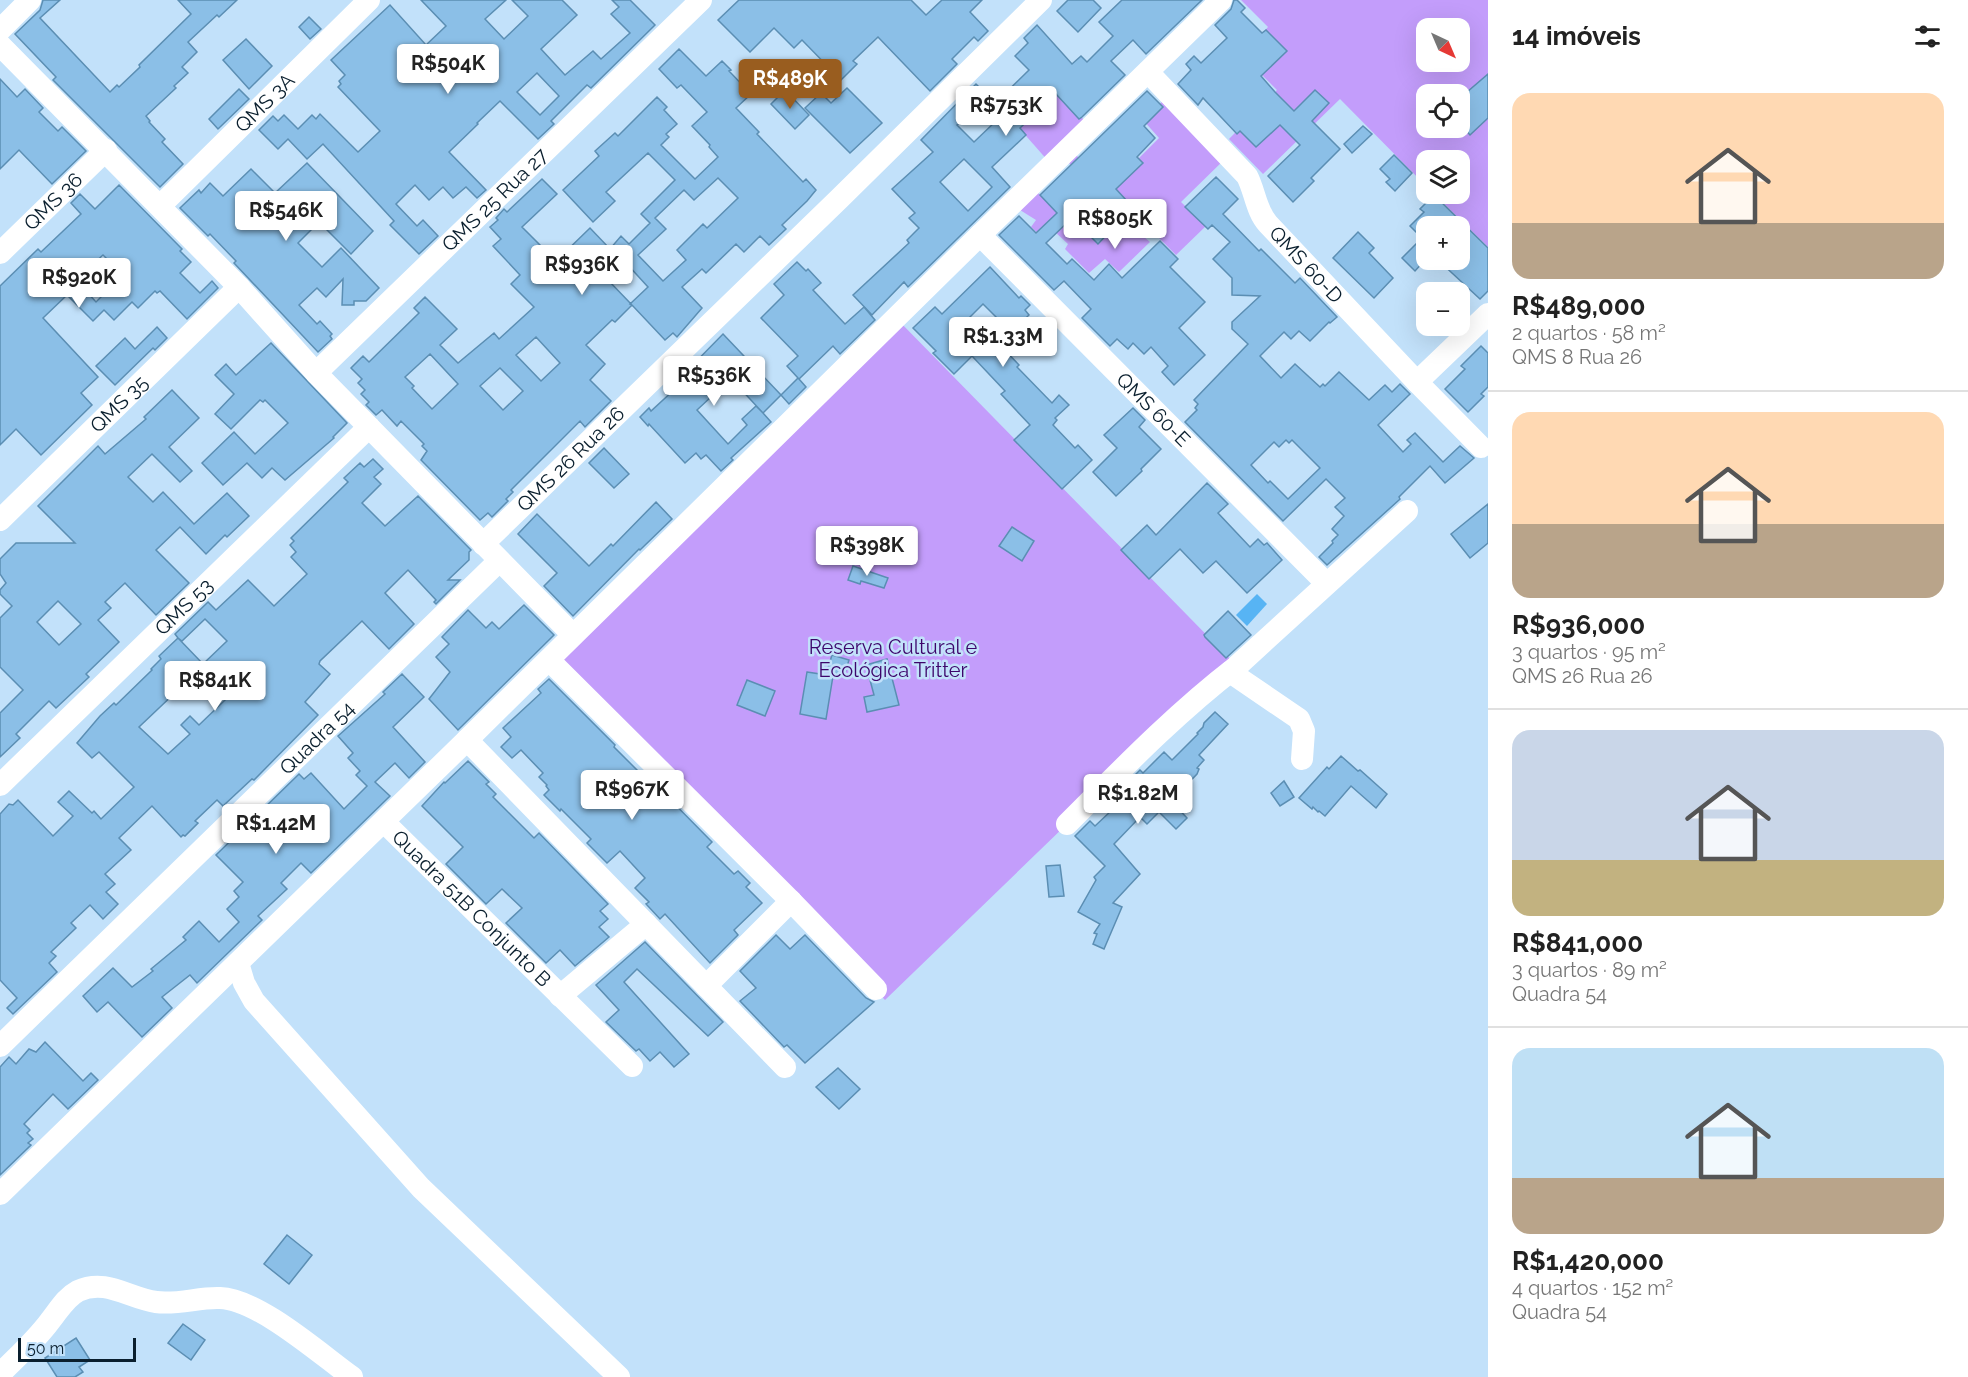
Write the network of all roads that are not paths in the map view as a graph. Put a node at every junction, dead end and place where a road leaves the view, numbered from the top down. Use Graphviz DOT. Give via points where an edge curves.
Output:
graph roads {
  1 [pos="30,0"];
  2 [pos="369,0"];
  3 [pos="701,0"];
  4 [pos="1041,0"];
  5 [pos="1221,0"];
  6 [pos="0,30"];
  7 [pos="0,45"];
  8 [pos="1148,72"];
  9 [pos="106,150"];
  10 [pos="160,206"];
  11 [pos="980,235"];
  12 [pos="0,253"];
  13 [pos="239,286"];
  14 [pos="1488,314"];
  15 [pos="316,373"];
  16 [pos="1417,382"];
  17 [pos="369,427"];
  18 [pos="1481,447"];
  19 [pos="1407,511"];
  20 [pos="0,520"];
  21 [pos="483,544"];
  22 [pos="499,561"];
  23 [pos="1326,583"];
  24 [pos="573,635"];
  25 [pos="549,660"];
  26 [pos="1230,672"];
  27 [pos="468,740"];
  28 [pos="1302,759"];
  29 [pos="0,785"];
  30 [pos="384,822"];
  31 [pos="1067,824"];
  32 [pos="791,901"];
  33 [pos="646,924"];
  34 [pos="238,963"];
  35 [pos="706,986"];
  36 [pos="876,989"];
  37 [pos="560,996"];
  38 [pos="0,1046"];
  39 [pos="632,1066"];
  40 [pos="785,1066"];
  41 [pos="0,1194"];
  42 [pos="0,1374"];
  43 [pos="352,1377"];
  44 [pos="619,1377"];
  1 -- 6 [label="street"];
  2 -- 10 [label="street, QMS 3A"];
  3 -- 15 [label="street, QMS 25 Rua 27"];
  4 -- 21 [label="street, QMS 26 Rua 26"];
  5 -- 8 [label="street"];
  7 -- 9 [label="street"];
  8 -- 11 [label="street"];
  8 -- 16 [label="street, QMS 60-D" via="1247,176 1268,224"];
  9 -- 10 [label="street"];
  9 -- 12 [label="street, QMS 36"];
  10 -- 13 [label="street"];
  11 -- 23 [label="street, QMS 60-E"];
  11 -- 24 [label="street"];
  13 -- 15 [label="street"];
  13 -- 20 [label="street, QMS 35"];
  14 -- 16 [label="street"];
  15 -- 17 [label="street"];
  16 -- 18 [label="street, QMS 60-D"];
  17 -- 21 [label="street"];
  17 -- 29 [label="street, QMS 53"];
  19 -- 23 [label="street"];
  21 -- 22 [label="street"];
  22 -- 24 [label="street"];
  22 -- 38 [label="street, Quadra 54"];
  23 -- 26 [label="street"];
  24 -- 25 [label="street"];
  25 -- 27 [label="street"];
  25 -- 32 [label="street"];
  26 -- 28 [label="street" via="1299,719 1304,731"];
  26 -- 31 [label="street" via="1128,763"];
  27 -- 30 [label="street"];
  27 -- 33 [label="street"];
  30 -- 34 [label="street"];
  30 -- 37 [label="street, Quadra 51B Conjunto B"];
  32 -- 35 [label="street"];
  32 -- 36 [label="street"];
  33 -- 35 [label="street"];
  33 -- 37 [label="street"];
  34 -- 41 [label="street"];
  34 -- 44 [label="street" via="254,1001 421,1188"];
  35 -- 40 [label="street"];
  37 -- 39 [label="street, Quadra 51B Conjunto B"];
  42 -- 43 [label="street" via="50,1322 62,1303 77,1292 103,1285 158,1302 220,1298 234,1301 276,1321"];
}
